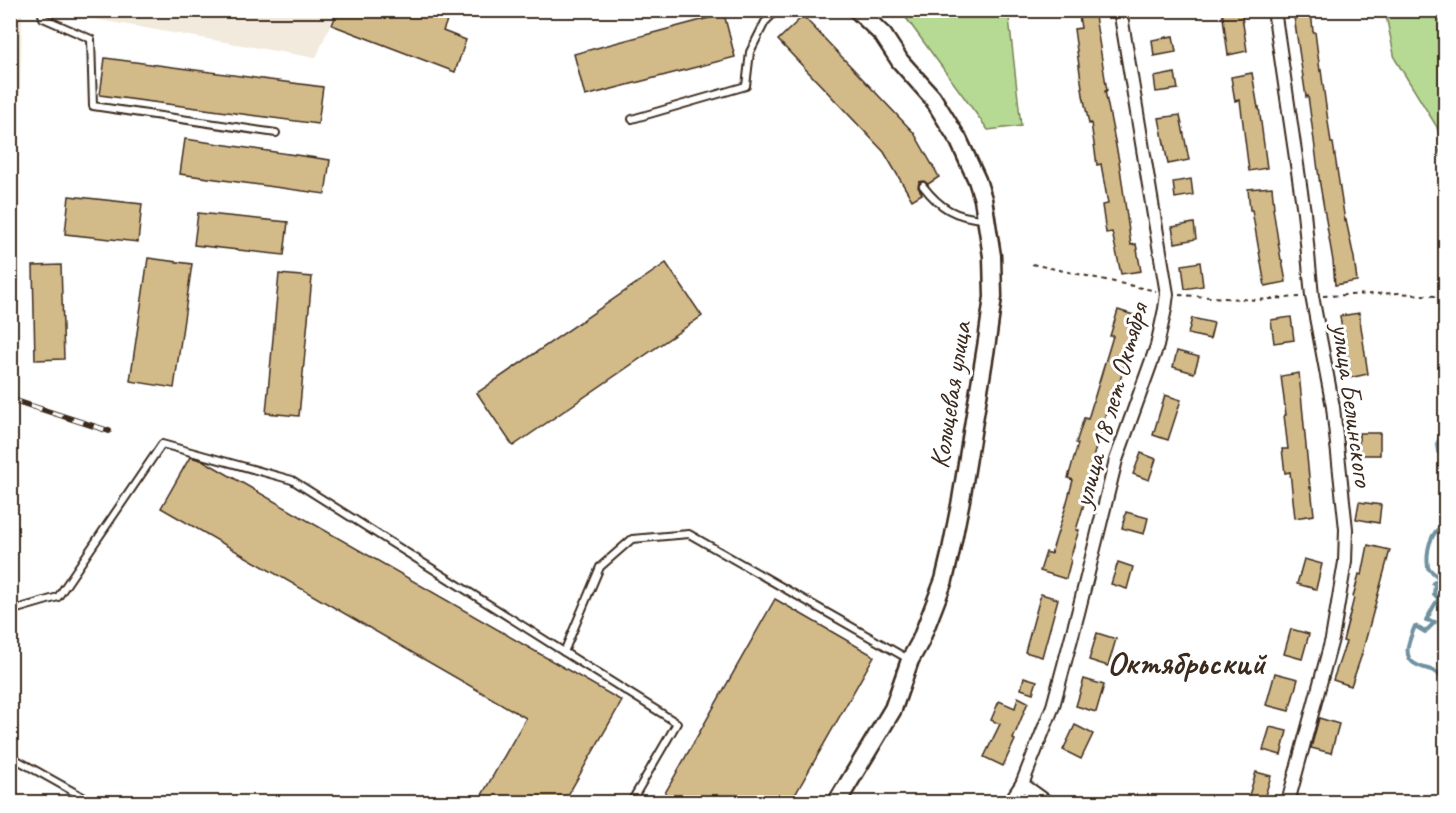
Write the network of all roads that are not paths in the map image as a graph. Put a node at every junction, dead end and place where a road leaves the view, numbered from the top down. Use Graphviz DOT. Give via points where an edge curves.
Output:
graph roads {
  1 [pos="41,10"];
  2 [pos="777,10"];
  3 [pos="857,10"];
  4 [pos="1120,10"];
  5 [pos="1274,10"];
  6 [pos="632,118"];
  7 [pos="276,133"];
  8 [pos="923,186"];
  9 [pos="987,219"];
  10 [pos="10,611"];
  11 [pos="564,652"];
  12 [pos="910,660"];
  13 [pos="10,756"];
  14 [pos="1022,784"];
  15 [pos="92,802"];
  16 [pos="631,802"];
  17 [pos="837,802"];
  18 [pos="1010,802"];
  19 [pos="1047,802"];
  20 [pos="1288,802"];
  1 -- 7 [label="lane" via="43,18 91,39 93,106"];
  2 -- 6 [label="lane" via="765,22 750,52 746,86"];
  3 -- 9 [label="street, Кольцевая улица" via="883,35 950,125 977,180"];
  4 -- 14 [label="street, улица 18 лет Октября" via="1167,294 1157,346 1116,460 1053,706"];
  5 -- 20 [label="street, улица Белинского" via="1304,212 1312,296 1333,407 1346,529 1332,639"];
  8 -- 9 [label="lane" via="948,211"];
  9 -- 12 [label="street, Кольцевая улица" via="993,297 957,520 944,580"];
  10 -- 11 [label="lane" via="58,597 162,444 292,480"];
  11 -- 12 [label="lane" via="600,567 632,539 688,534"];
  11 -- 16 [label="lane" via="677,723"];
  12 -- 17 [label="street, Кольцевая улица" via="893,709"];
  13 -- 15 [label="lane"];
  14 -- 18 [label="street, улица 18 лет Октября"];
  14 -- 19 [label="street"];
}
